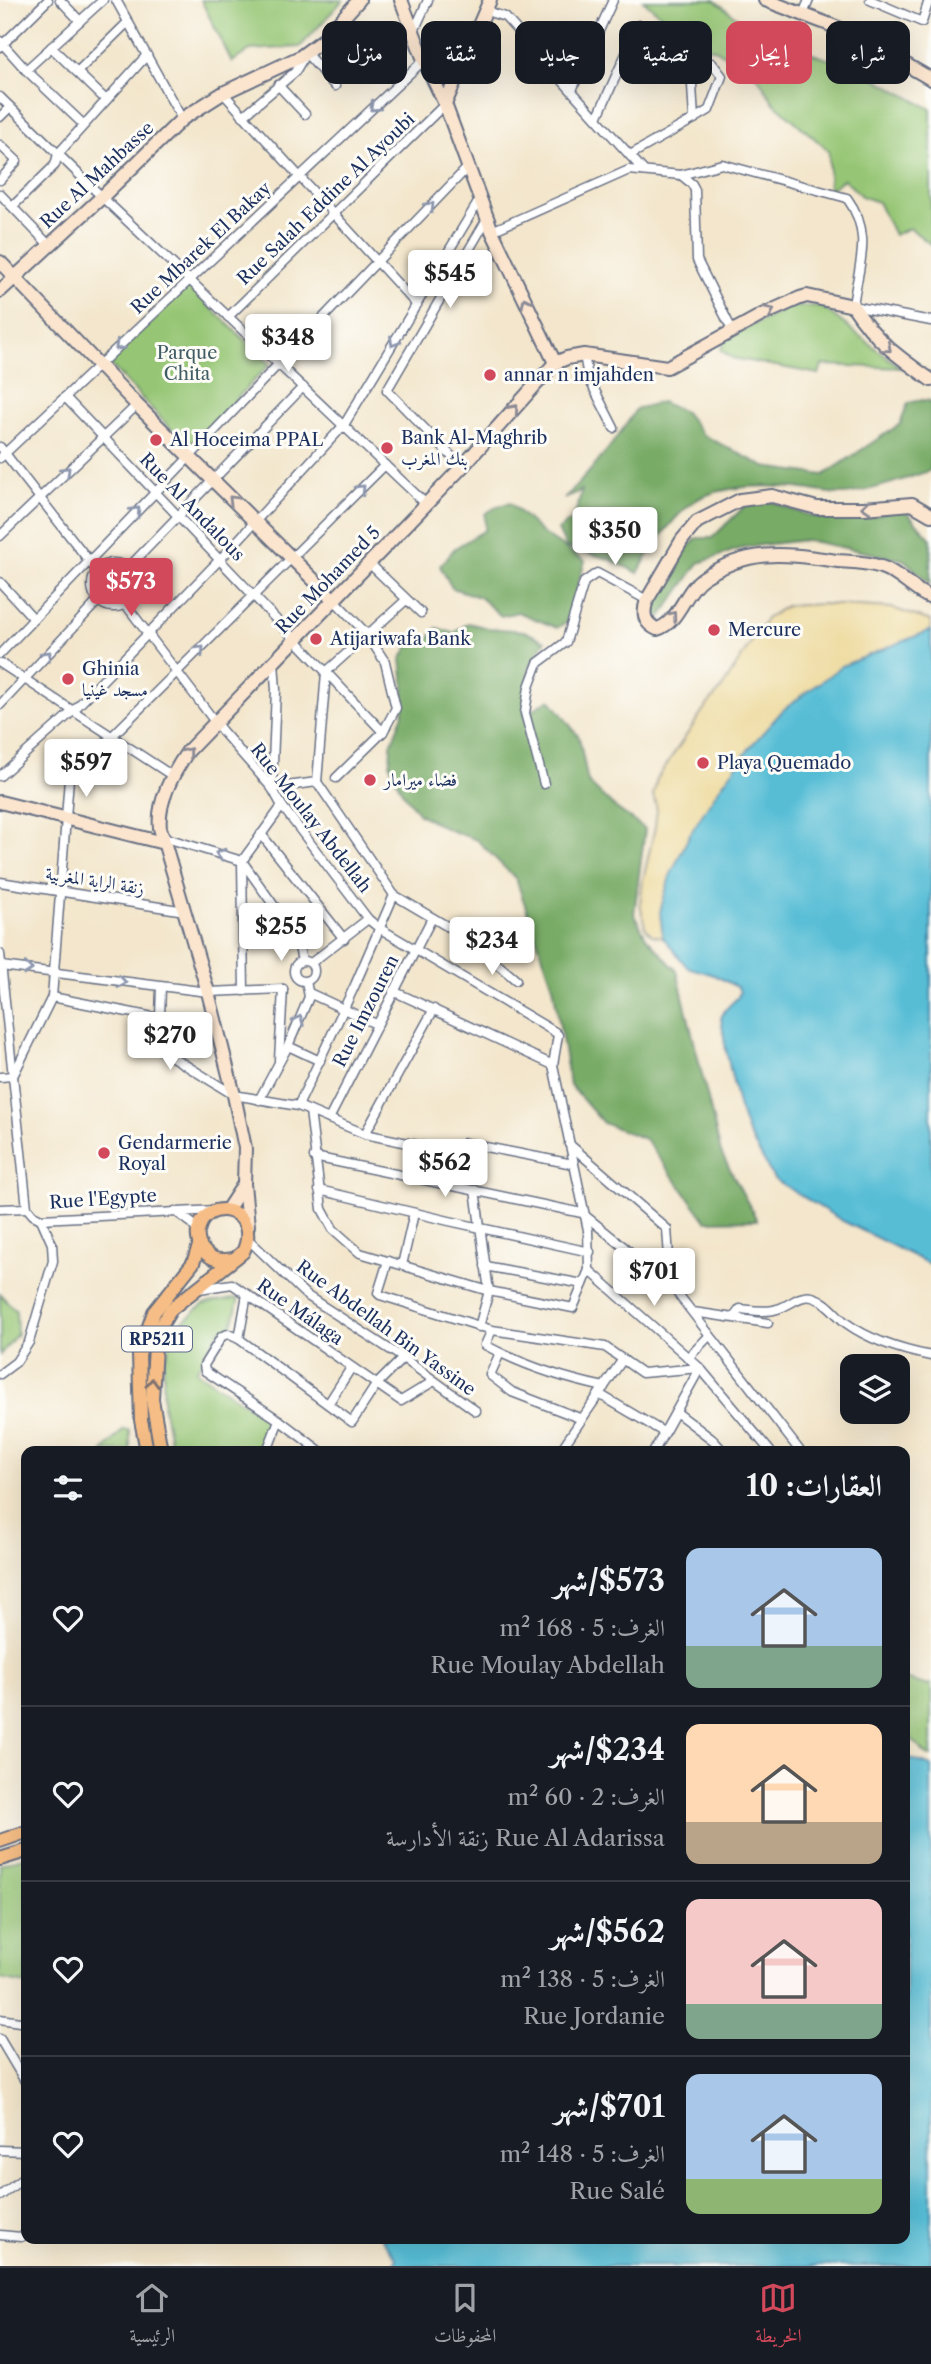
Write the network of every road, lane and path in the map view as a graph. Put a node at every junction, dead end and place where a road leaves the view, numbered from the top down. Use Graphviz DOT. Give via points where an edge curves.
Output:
graph roads {
  1 [pos="48,0"];
  2 [pos="60,0"];
  3 [pos="103,0"];
  4 [pos="116,0"];
  5 [pos="359,0"];
  6 [pos="401,0"];
  7 [pos="428,0"];
  8 [pos="613,0"];
  9 [pos="765,0"];
  10 [pos="809,0"];
  11 [pos="870,0"];
  12 [pos="929,0"];
  13 [pos="488,5"];
  14 [pos="803,14"];
  15 [pos="80,21"];
  16 [pos="128,22"];
  17 [pos="414,31"];
  18 [pos="1,44"];
  19 [pos="51,47"];
  20 [pos="421,51"];
  21 [pos="306,53"];
  22 [pos="146,55"];
  23 [pos="421,63"];
  24 [pos="712,63"];
  25 [pos="619,69"];
  26 [pos="26,70"];
  27 [pos="77,72"];
  28 [pos="931,79"];
  29 [pos="435,84"];
  30 [pos="692,84"];
  31 [pos="278,85"];
  32 [pos="335,86"];
  33 [pos="572,90"];
  34 [pos="223,93"];
  35 [pos="0,97"];
  36 [pos="106,100"];
  37 [pos="445,104"];
  38 [pos="10,107"];
  39 [pos="305,114"];
  40 [pos="243,116"];
  41 [pos="0,117"];
  42 [pos="182,118"];
  43 [pos="597,118"];
  44 [pos="694,118"];
  45 [pos="83,125"];
  46 [pos="0,145"];
  47 [pos="58,154"];
  48 [pos="630,155"];
  49 [pos="468,167"];
  50 [pos="644,170"];
  51 [pos="681,175"];
  52 [pos="299,177"];
  53 [pos="0,180"];
  54 [pos="0,194"];
  55 [pos="102,197"];
  56 [pos="480,199"];
  57 [pos="13,206"];
  58 [pos="333,214"];
  59 [pos="490,225"];
  60 [pos="49,245"];
  61 [pos="0,262"];
  62 [pos="376,262"];
  63 [pos="13,276"];
  64 [pos="190,280"];
  65 [pos="0,290"];
  66 [pos="417,305"];
  67 [pos="853,306"];
  68 [pos="228,317"];
  69 [pos="931,321"];
  70 [pos="733,332"];
  71 [pos="584,355"];
  72 [pos="555,363"];
  73 [pos="278,364"];
  74 [pos="99,365"];
  75 [pos="931,380"];
  76 [pos="303,387"];
  77 [pos="65,397"];
  78 [pos="137,405"];
  79 [pos="344,425"];
  80 [pos="614,429"];
  81 [pos="103,436"];
  82 [pos="2,453"];
  83 [pos="188,456"];
  84 [pos="385,465"];
  85 [pos="462,467"];
  86 [pos="212,481"];
  87 [pos="155,491"];
  88 [pos="40,498"];
  89 [pos="426,504"];
  90 [pos="931,515"];
  91 [pos="179,516"];
  92 [pos="255,522"];
  93 [pos="0,536"];
  94 [pos="220,559"];
  95 [pos="292,559"];
  96 [pos="89,560"];
  97 [pos="369,564"];
  98 [pos="128,568"];
  99 [pos="97,571"];
  100 [pos="1,586"];
  101 [pos="254,596"];
  102 [pos="931,598"];
  103 [pos="334,600"];
  104 [pos="406,600"];
  105 [pos="648,600"];
  106 [pos="98,601"];
  107 [pos="126,605"];
  108 [pos="421,612"];
  109 [pos="34,619"];
  110 [pos="148,633"];
  111 [pos="367,634"];
  112 [pos="296,638"];
  113 [pos="0,654"];
  114 [pos="274,662"];
  115 [pos="0,663"];
  116 [pos="177,672"];
  117 [pos="326,672"];
  118 [pos="24,679"];
  119 [pos="0,705"];
  120 [pos="73,711"];
  121 [pos="215,722"];
  122 [pos="383,732"];
  123 [pos="113,736"];
  124 [pos="171,775"];
  125 [pos="0,776"];
  126 [pos="336,778"];
  127 [pos="317,782"];
  128 [pos="544,784"];
  129 [pos="272,788"];
  130 [pos="0,795"];
  131 [pos="0,802"];
  132 [pos="282,806"];
  133 [pos="65,814"];
  134 [pos="261,834"];
  135 [pos="163,840"];
  136 [pos="242,861"];
  137 [pos="0,882"];
  138 [pos="60,891"];
  139 [pos="394,895"];
  140 [pos="185,911"];
  141 [pos="432,918"];
  142 [pos="369,919"];
  143 [pos="379,928"];
  144 [pos="344,939"];
  145 [pos="415,950"];
  146 [pos="0,954"];
  147 [pos="307,962"];
  148 [pos="1,966"];
  149 [pos="54,972"];
  150 [pos="296,977"];
  151 [pos="516,980"];
  152 [pos="306,981"];
  153 [pos="161,987"];
  154 [pos="283,989"];
  155 [pos="393,991"];
  156 [pos="208,992"];
  157 [pos="244,992"];
  158 [pos="309,993"];
  159 [pos="52,998"];
  160 [pos="344,1009"];
  161 [pos="435,1009"];
  162 [pos="158,1018"];
  163 [pos="376,1024"];
  164 [pos="288,1046"];
  165 [pos="320,1061"];
  166 [pos="278,1064"];
  167 [pos="553,1065"];
  168 [pos="13,1076"];
  169 [pos="0,1077"];
  170 [pos="234,1095"];
  171 [pos="259,1100"];
  172 [pos="298,1106"];
  173 [pos="310,1111"];
  174 [pos="329,1119"];
  175 [pos="365,1134"];
  176 [pos="569,1144"];
  177 [pos="314,1157"];
  178 [pos="573,1164"];
  179 [pos="244,1184"];
  180 [pos="318,1190"];
  181 [pos="475,1190"];
  182 [pos="27,1208"];
  183 [pos="0,1209"];
  184 [pos="222,1210"];
  185 [pos="175,1211"];
  186 [pos="414,1213"];
  187 [pos="583,1213"];
  188 [pos="37,1217"];
  189 [pos="248,1226"];
  190 [pos="480,1228"];
  191 [pos="198,1240"];
  192 [pos="249,1240"];
  193 [pos="590,1252"];
  194 [pos="234,1259"];
  195 [pos="388,1261"];
  196 [pos="402,1265"];
  197 [pos="485,1266"];
  198 [pos="589,1270"];
  199 [pos="583,1284"];
  200 [pos="671,1285"];
  201 [pos="199,1289"];
  202 [pos="489,1291"];
  203 [pos="247,1294"];
  204 [pos="693,1312"];
  205 [pos="734,1317"];
  206 [pos="768,1322"];
  207 [pos="478,1327"];
  208 [pos="492,1330"];
  209 [pos="709,1336"];
  210 [pos="239,1339"];
  211 [pos="499,1353"];
  212 [pos="931,1356"];
  213 [pos="403,1358"];
  214 [pos="688,1358"];
  215 [pos="623,1359"];
  216 [pos="351,1368"];
  217 [pos="700,1368"];
  218 [pos="0,1374"];
  219 [pos="434,1381"];
  220 [pos="376,1385"];
  221 [pos="601,1390"];
  222 [pos="328,1404"];
  223 [pos="476,1411"];
  224 [pos="676,1412"];
  225 [pos="582,1419"];
  226 [pos="279,1420"];
  227 [pos="665,1433"];
  228 [pos="146,1446"];
  229 [pos="160,1446"];
  230 [pos="269,1446"];
  231 [pos="312,1446"];
  232 [pos="563,1446"];
  233 [pos="657,1446"];
  234 [pos="718,1446"];
  235 [pos="766,1446"];
  236 [pos="796,1446"];
  237 [pos="21,1834"];
  238 [pos="0,1841"];
  239 [pos="21,1853"];
  240 [pos="0,1859"];
  241 [pos="0,2019"];
  242 [pos="21,2022"];
  243 [pos="0,2039"];
  244 [pos="21,2075"];
  245 [pos="0,2150"];
  246 [pos="21,2151"];
  247 [pos="21,2180"];
  248 [pos="0,2196"];
  249 [pos="0,2235"];
  250 [pos="21,2237"];
  1 -- 18 [label="street"];
  2 -- 15 [label="street"];
  3 -- 15 [label="street"];
  4 -- 16 [label="street"];
  5 -- 21 [label="street, Rue Al Mahbasse"];
  6 -- 17 [label="street"];
  7 -- 17 [label="street"];
  8 -- 33 [label="street"];
  9 -- 14 [label="street"];
  10 -- 14 [label="street"];
  11 -- 12 [label="street" via="922,22"];
  13 -- 33 [label="street" via="505,17"];
  13 -- 37 [label="street"];
  14 -- 28 [label="street" via="867,42"];
  15 -- 19 [label="street"];
  16 -- 22 [label="street"];
  16 -- 27 [label="street"];
  17 -- 20 [label="street"];
  18 -- 26 [label="street"];
  19 -- 26 [label="street"];
  19 -- 27 [label="street"];
  21 -- 31 [label="street" via="295,72"];
  21 -- 32 [label="street"];
  21 -- 34 [label="street, Rue Al Mahbasse"];
  22 -- 36 [label="street"];
  22 -- 42 [label="street"];
  23 -- 52 [label="street, Rue Mbarek El Bakay, one-way"];
  24 -- 44 [label="street" via="722,76 709,110"];
  25 -- 43 [label="street"];
  26 -- 45 [label="street"];
  27 -- 36 [label="street"];
  29 -- 37 [label="street"];
  30 -- 44 [label="street"];
  31 -- 39 [label="street"];
  31 -- 40 [label="street"];
  33 -- 43 [label="street"];
  34 -- 40 [label="street"];
  34 -- 42 [label="street, Rue Al Mahbasse"];
  35 -- 38 [label="street"];
  36 -- 45 [label="street"];
  37 -- 49 [label="street"];
  37 -- 58 [label="street, Rue Salah Eddine Al Ayoubi"];
  38 -- 41 [label="street"];
  38 -- 47 [label="street"];
  40 -- 52 [label="street"];
  42 -- 55 [label="street, Rue Al Mahbasse"];
  43 -- 48 [label="street"];
  44 -- 48 [label="street"];
  45 -- 47 [label="street"];
  46 -- 53 [label="street" via="17,162"];
  47 -- 55 [label="street"];
  47 -- 57 [label="street" via="55,165"];
  48 -- 50 [label="street"];
  49 -- 56 [label="street"];
  62 -- 49 [label="street, one-way"];
  50 -- 51 [label="street"];
  50 -- 59 [label="street" via="629,170"];
  51 -- 67 [label="street" via="723,164 847,198 859,214 863,242"];
  51 -- 70 [label="street" via="695,190 696,260"];
  52 -- 58 [label="street"];
  52 -- 64 [label="street, Rue Mbarek El Bakay"];
  54 -- 57 [label="street"];
  55 -- 60 [label="street, Rue Al Mahbasse"];
  55 -- 64 [label="street"];
  56 -- 59 [label="street"];
  56 -- 66 [label="street"];
  57 -- 60 [label="street"];
  58 -- 62 [label="street"];
  58 -- 68 [label="street, Rue Salah Eddine Al Ayoubi"];
  72 -- 59 [label="street, one-way"];
  59 -- 85 [label="street" via="387,390"];
  60 -- 63 [label="street, Rue Al Mahbasse"];
  61 -- 63 [label="street"];
  62 -- 66 [label="street"];
  62 -- 73 [label="street"];
  63 -- 65 [label="street, Rue Al Mahbasse"];
  63 -- 74 [label="street"];
  64 -- 68 [label="street"];
  64 -- 74 [label="street, Rue Mbarek El Bakay, one-way"];
  66 -- 79 [label="street, one-way"];
  67 -- 69 [label="street"];
  70 -- 67 [label="street, one-way" via="807,296"];
  67 -- 75 [label="street, one-way" via="869,331 891,352"];
  68 -- 73 [label="street"];
  70 -- 71 [label="street" via="667,367"];
  71 -- 72 [label="street"];
  71 -- 80 [label="street" via="588,377"];
  85 -- 72 [label="street, Rue Mohamed 5, one-way"];
  73 -- 76 [label="street"];
  73 -- 83 [label="street"];
  74 -- 77 [label="street, Rue Mbarek El Bakay"];
  74 -- 78 [label="street"];
  76 -- 79 [label="street"];
  76 -- 86 [label="street"];
  77 -- 81 [label="street, Rue Al Andalous"];
  77 -- 82 [label="street, Rue Mbarek El Bakay"];
  78 -- 81 [label="street"];
  78 -- 83 [label="street"];
  79 -- 84 [label="street"];
  79 -- 92 [label="street"];
  81 -- 87 [label="street, Rue Al Andalous"];
  88 -- 81 [label="street, one-way"];
  82 -- 88 [label="street"];
  83 -- 86 [label="street"];
  83 -- 87 [label="street"];
  84 -- 89 [label="street"];
  95 -- 84 [label="street, one-way"];
  85 -- 89 [label="street, Rue Mohamed 5"];
  86 -- 91 [label="street"];
  92 -- 86 [label="street, one-way"];
  87 -- 91 [label="street, Rue Al Andalous"];
  96 -- 87 [label="street, one-way"];
  88 -- 93 [label="street"];
  88 -- 96 [label="street"];
  89 -- 97 [label="street, Rue Mohamed 5"];
  90 -- 105 [label="street, one-way" via="912,504 817,508 772,496 740,500 697,522"];
  91 -- 94 [label="street, Rue Al Andalous"];
  91 -- 98 [label="street"];
  92 -- 94 [label="street"];
  92 -- 95 [label="street"];
  94 -- 101 [label="street, Rue Al Andalous"];
  94 -- 110 [label="street"];
  95 -- 101 [label="street"];
  95 -- 103 [label="street"];
  96 -- 99 [label="street"];
  96 -- 109 [label="street"];
  97 -- 103 [label="street, Rue Mohamed 5"];
  97 -- 104 [label="street"];
  98 -- 99 [label="street" via="114,563"];
  98 -- 107 [label="street" via="137,583"];
  99 -- 106 [label="street" via="91,586"];
  100 -- 109 [label="street"];
  101 -- 112 [label="street, Rue Al Andalous"];
  116 -- 101 [label="street, one-way"];
  105 -- 102 [label="street, one-way" via="645,620 657,629 664,627 701,579 754,555 786,554 880,566"];
  103 -- 111 [label="street"];
  103 -- 112 [label="street, Rue Mohamed 5"];
  104 -- 108 [label="street"];
  104 -- 111 [label="street"];
  105 -- 128 [label="street" via="597,573 584,582 566,642 538,663 525,713"];
  106 -- 107 [label="street" via="109,608"];
  118 -- 106 [label="street, one-way"];
  107 -- 110 [label="street, Rue Moulay Abdellah"];
  109 -- 113 [label="street"];
  110 -- 116 [label="street, Rue Moulay Abdellah"];
  110 -- 120 [label="street"];
  111 -- 117 [label="street"];
  111 -- 122 [label="street" via="385,662 396,708"];
  112 -- 114 [label="street, Rue Mohamed 5"];
  112 -- 117 [label="street, Rue Al Andalous"];
  114 -- 121 [label="street, Rue Mohamed 5"];
  114 -- 129 [label="street"];
  115 -- 118 [label="street"];
  116 -- 121 [label="street, Rue Moulay Abdellah"];
  116 -- 123 [label="street"];
  117 -- 122 [label="street, Rue Al Andalous"];
  117 -- 127 [label="street"];
  118 -- 119 [label="street"];
  118 -- 120 [label="street"];
  120 -- 123 [label="street"];
  120 -- 125 [label="street"];
  124 -- 121 [label="street, Rue Mohamed 5, one-way"];
  121 -- 129 [label="street, Rue Moulay Abdellah"];
  122 -- 126 [label="street"];
  123 -- 124 [label="street"];
  123 -- 133 [label="street" via="69,779"];
  124 -- 135 [label="street, Rue Mohamed 5" via="159,820"];
  127 -- 129 [label="street"];
  127 -- 139 [label="street"];
  129 -- 132 [label="street, Rue Moulay Abdellah"];
  130 -- 133 [label="street"];
  131 -- 133 [label="street"];
  132 -- 134 [label="street"];
  132 -- 142 [label="street, Rue Moulay Abdellah"];
  133 -- 135 [label="street"];
  133 -- 138 [label="street"];
  134 -- 136 [label="street"];
  134 -- 144 [label="street"];
  136 -- 135 [label="street, one-way"];
  135 -- 140 [label="street, Rue Mohamed 5"];
  136 -- 147 [label="street" via="297,938"];
  136 -- 157 [label="street"];
  137 -- 138 [label="street, زنقة الراية المغربية"];
  138 -- 140 [label="street, زنقة الراية المغربية"];
  138 -- 149 [label="street"];
  139 -- 141 [label="street"];
  139 -- 143 [label="street"];
  140 -- 156 [label="street, Rue Mohamed 5"];
  141 -- 145 [label="street, Rue Imzouren"];
  141 -- 151 [label="street" via="467,938"];
  142 -- 143 [label="street, Rue Moulay Abdellah"];
  142 -- 144 [label="street"];
  143 -- 145 [label="street, Rue Moulay Abdellah"];
  143 -- 160 [label="street"];
  144 -- 147 [label="street"];
  145 -- 155 [label="street, Rue Imzouren"];
  145 -- 167 [label="street, Rue Moulay Abdellah" via="555,1032"];
  146 -- 148 [label="street"];
  147 -- 150 [label="street" via="295,968"];
  147 -- 152 [label="street" via="314,975"];
  148 -- 149 [label="street, one-way"];
  148 -- 168 [label="street"];
  149 -- 153 [label="street, one-way"];
  149 -- 159 [label="street"];
  150 -- 152 [label="street"];
  150 -- 154 [label="street"];
  152 -- 158 [label="street"];
  153 -- 156 [label="street"];
  153 -- 162 [label="street"];
  154 -- 157 [label="street"];
  154 -- 166 [label="street"];
  155 -- 161 [label="street"];
  155 -- 163 [label="street, Rue Imzouren"];
  156 -- 157 [label="street"];
  156 -- 170 [label="street, Rue Mohamed 5"];
  158 -- 160 [label="street"];
  164 -- 158 [label="street, one-way"];
  159 -- 162 [label="street"];
  159 -- 168 [label="street"];
  160 -- 163 [label="street"];
  160 -- 165 [label="street"];
  161 -- 167 [label="street"];
  161 -- 175 [label="street"];
  162 -- 170 [label="street" via="161,1050"];
  163 -- 174 [label="street, Rue Imzouren"];
  164 -- 165 [label="street"];
  164 -- 166 [label="street"];
  165 -- 172 [label="street"];
  166 -- 171 [label="street"];
  167 -- 176 [label="street"];
  168 -- 169 [label="street"];
  168 -- 182 [label="street"];
  170 -- 171 [label="street"];
  170 -- 179 [label="street, Rue Mohamed 5" via="245,1148"];
  171 -- 172 [label="street"];
  172 -- 173 [label="street"];
  173 -- 174 [label="street"];
  173 -- 177 [label="street"];
  174 -- 175 [label="street"];
  175 -- 178 [label="street" via="450,1152 465,1143"];
  176 -- 178 [label="street"];
  176 -- 200 [label="street" via="667,1229"];
  177 -- 180 [label="street"];
  177 -- 181 [label="street"];
  178 -- 187 [label="street"];
  179 -- 184 [label="street"];
  179 -- 189 [label="street, Rue Mohamed 5"];
  180 -- 186 [label="street"];
  180 -- 195 [label="street" via="333,1230 360,1253"];
  181 -- 187 [label="street"];
  181 -- 190 [label="street"];
  182 -- 183 [label="street"];
  182 -- 188 [label="street"];
  184 -- 185 [label="street, Rue l'Egypte"];
  184 -- 189 [label="main road" via="240,1215"];
  184 -- 191 [label="main road" via="202,1221"];
  185 -- 188 [label="street, Rue l'Egypte"];
  185 -- 191 [label="street, Rue l'Egypte" via="193,1224"];
  186 -- 190 [label="street"];
  186 -- 196 [label="street"];
  187 -- 193 [label="street"];
  187 -- 200 [label="street"];
  188 -- 218 [label="street" via="52,1244 53,1261 29,1342 16,1362"];
  189 -- 192 [label="main road"];
  190 -- 193 [label="street"];
  190 -- 197 [label="street"];
  191 -- 194 [label="main road" via="208,1256 220,1261"];
  191 -- 228 [label="main road, RP5211" via="193,1263 154,1312 141,1346 141,1420"];
  192 -- 194 [label="main road"];
  192 -- 213 [label="street, Rue Abdellah Bin Yassine" via="306,1295"];
  193 -- 198 [label="street"];
  194 -- 201 [label="main road, RP5211"];
  195 -- 196 [label="street"];
  195 -- 207 [label="street" via="380,1295"];
  196 -- 202 [label="street"];
  197 -- 199 [label="street"];
  197 -- 202 [label="street"];
  198 -- 199 [label="street"];
  198 -- 214 [label="street"];
  199 -- 202 [label="street" via="573,1308"];
  200 -- 204 [label="street"];
  201 -- 203 [label="street, Rue Málaga" via="232,1284"];
  229 -- 201 [label="main road, RP5211, one-way" via="152,1399 159,1328 171,1309"];
  202 -- 207 [label="street"];
  203 -- 210 [label="street"];
  203 -- 216 [label="street, Rue Málaga"];
  204 -- 205 [label="street"];
  204 -- 209 [label="street"];
  205 -- 206 [label="street"];
  205 -- 212 [label="street" via="740,1310 777,1310 807,1296 833,1309 872,1339"];
  207 -- 208 [label="street"];
  208 -- 211 [label="street" via="485,1345"];
  208 -- 215 [label="street" via="605,1347"];
  209 -- 214 [label="street"];
  209 -- 236 [label="street"];
  210 -- 222 [label="street"];
  210 -- 226 [label="street" via="222,1336 204,1365 205,1371"];
  211 -- 221 [label="street"];
  211 -- 225 [label="street" via="490,1375 512,1392"];
  213 -- 219 [label="street, Rue Abdellah Bin Yassine"];
  213 -- 220 [label="street"];
  214 -- 217 [label="street"];
  215 -- 217 [label="street" via="642,1373"];
  215 -- 221 [label="street"];
  216 -- 220 [label="street, Rue Málaga"];
  216 -- 222 [label="street"];
  217 -- 224 [label="street"];
  217 -- 235 [label="street"];
  219 -- 220 [label="street, Rue Málaga" via="401,1401"];
  219 -- 223 [label="street, Rue Abdellah Bin Yassine"];
  220 -- 222 [label="street" via="352,1422"];
  221 -- 225 [label="street"];
  221 -- 227 [label="street"];
  224 -- 227 [label="street"];
  224 -- 234 [label="street"];
  225 -- 232 [label="street"];
  226 -- 230 [label="street"];
  226 -- 231 [label="street"];
  227 -- 233 [label="street"];
  237 -- 238 [label="main road"];
  239 -- 240 [label="main road"];
  241 -- 242 [label="street"];
  243 -- 244 [label="street"];
  245 -- 246 [label="street"];
  247 -- 248 [label="street"];
  249 -- 250 [label="street"];
}
